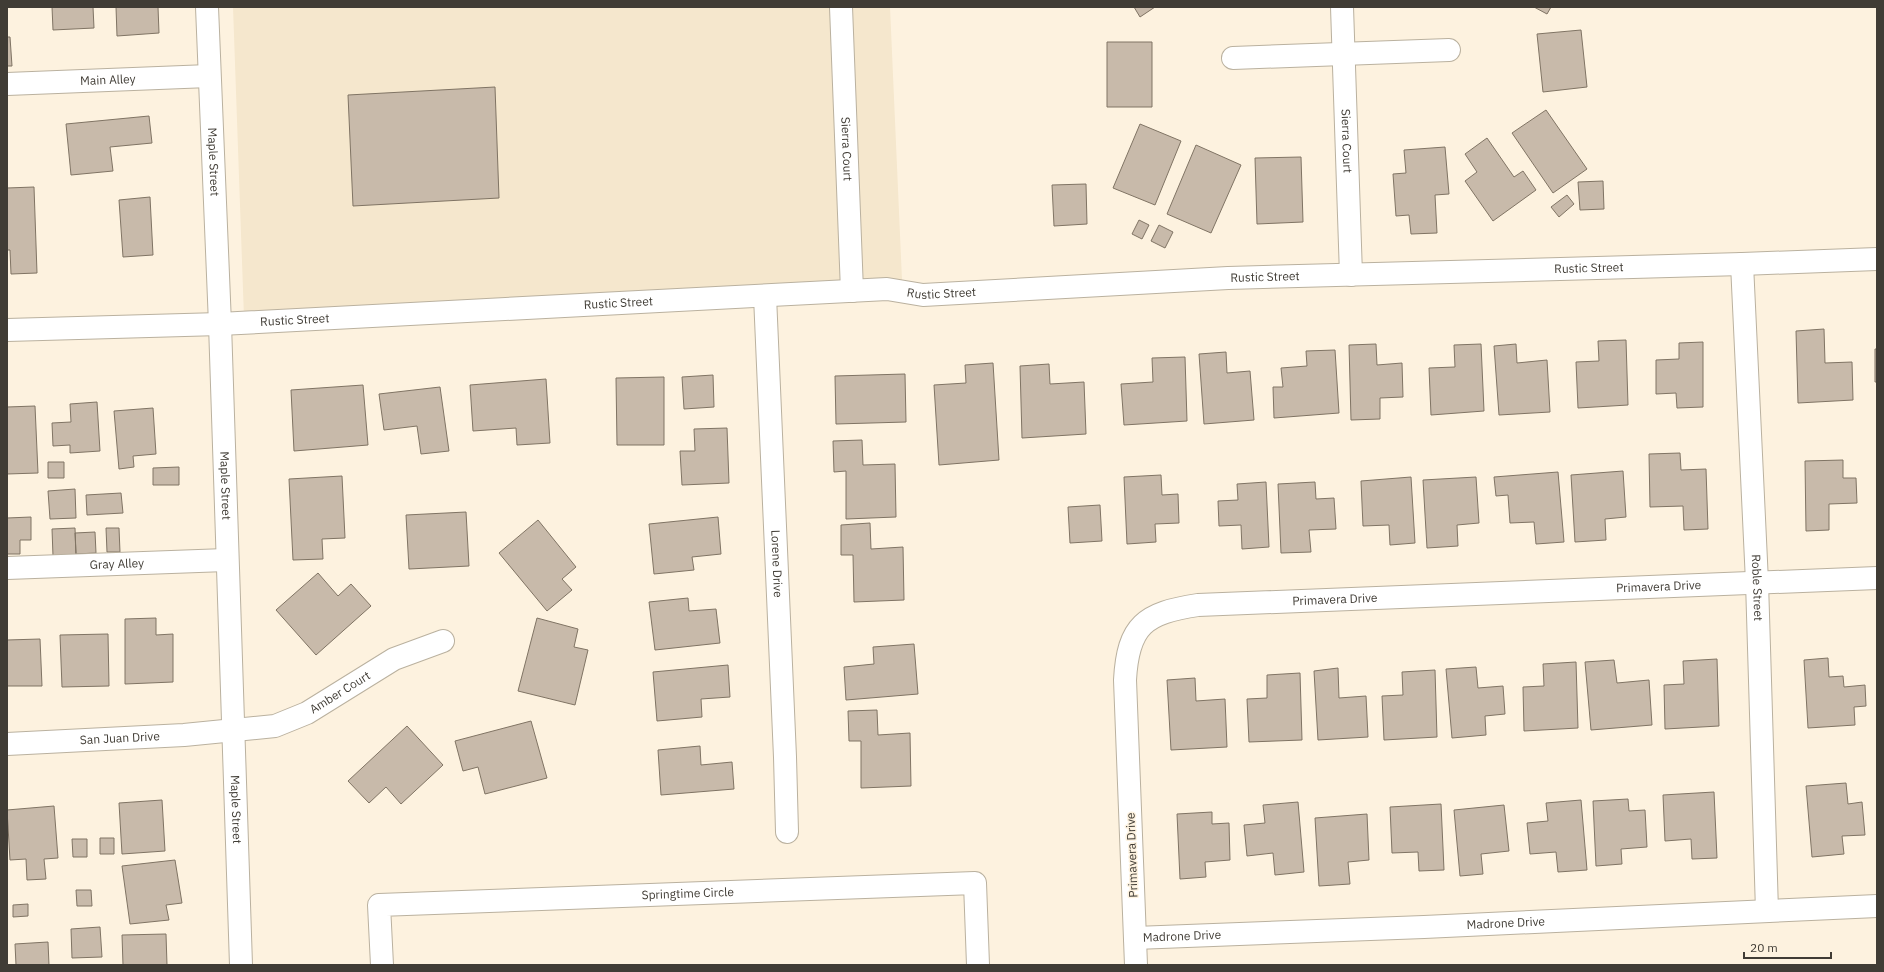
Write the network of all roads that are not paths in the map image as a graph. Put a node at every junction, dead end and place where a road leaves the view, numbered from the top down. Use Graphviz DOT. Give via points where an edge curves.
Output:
graph roads {
  1 [pos="207,7"];
  2 [pos="841,7"];
  3 [pos="1342,7"];
  4 [pos="1449,50"];
  5 [pos="1344,54"];
  6 [pos="1233,58"];
  7 [pos="209,76"];
  8 [pos="7,84"];
  9 [pos="1877,259"];
  10 [pos="1742,264"];
  11 [pos="1351,275"];
  12 [pos="852,291"];
  13 [pos="765,296"];
  14 [pos="220,324"];
  15 [pos="7,330"];
  16 [pos="226,560"];
  17 [pos="7,568"];
  18 [pos="1877,578"];
  19 [pos="1757,582"];
  20 [pos="443,641"];
  21 [pos="233,730"];
  22 [pos="7,744"];
  23 [pos="787,832"];
  24 [pos="1877,906"];
  25 [pos="1767,910"];
  26 [pos="1135,938"];
  27 [pos="241,965"];
  28 [pos="382,965"];
  29 [pos="978,965"];
  30 [pos="1136,965"];
  1 -- 7 [label="street, Maple Street"];
  2 -- 12 [label="street, Sierra Court"];
  3 -- 5 [label="street, Sierra Court"];
  4 -- 5 [label="street"];
  5 -- 6 [label="street"];
  5 -- 11 [label="street, Sierra Court"];
  7 -- 8 [label="street, Main Alley"];
  7 -- 14 [label="street, Maple Street"];
  9 -- 10 [label="street, Rustic Street"];
  10 -- 11 [label="street, Rustic Street"];
  10 -- 19 [label="street, Roble Street"];
  11 -- 12 [label="street, Rustic Street" via="1228,278 923,295 887,289"];
  12 -- 13 [label="street, Rustic Street"];
  13 -- 14 [label="street, Rustic Street"];
  13 -- 23 [label="street, Lorene Drive"];
  14 -- 15 [label="street, Rustic Street"];
  14 -- 16 [label="street, Maple Street"];
  16 -- 17 [label="street, Gray Alley"];
  16 -- 21 [label="street, Maple Street"];
  18 -- 19 [label="street, Primavera Drive"];
  19 -- 25 [label="street, Roble Street"];
  19 -- 26 [label="street, Primavera Drive" via="1198,605 1173,608 1159,613 1142,625 1132,640 1126,658"];
  20 -- 21 [label="street, Amber Court" via="394,659 307,713 275,726"];
  21 -- 22 [label="street, San Juan Drive"];
  21 -- 27 [label="street, Maple Street"];
  24 -- 25 [label="street, Madrone Drive"];
  25 -- 26 [label="street, Madrone Drive"];
  26 -- 30 [label="street, Primavera Drive"];
  28 -- 29 [label="street, Springtime Circle" via="380,905 975,883"];
}
